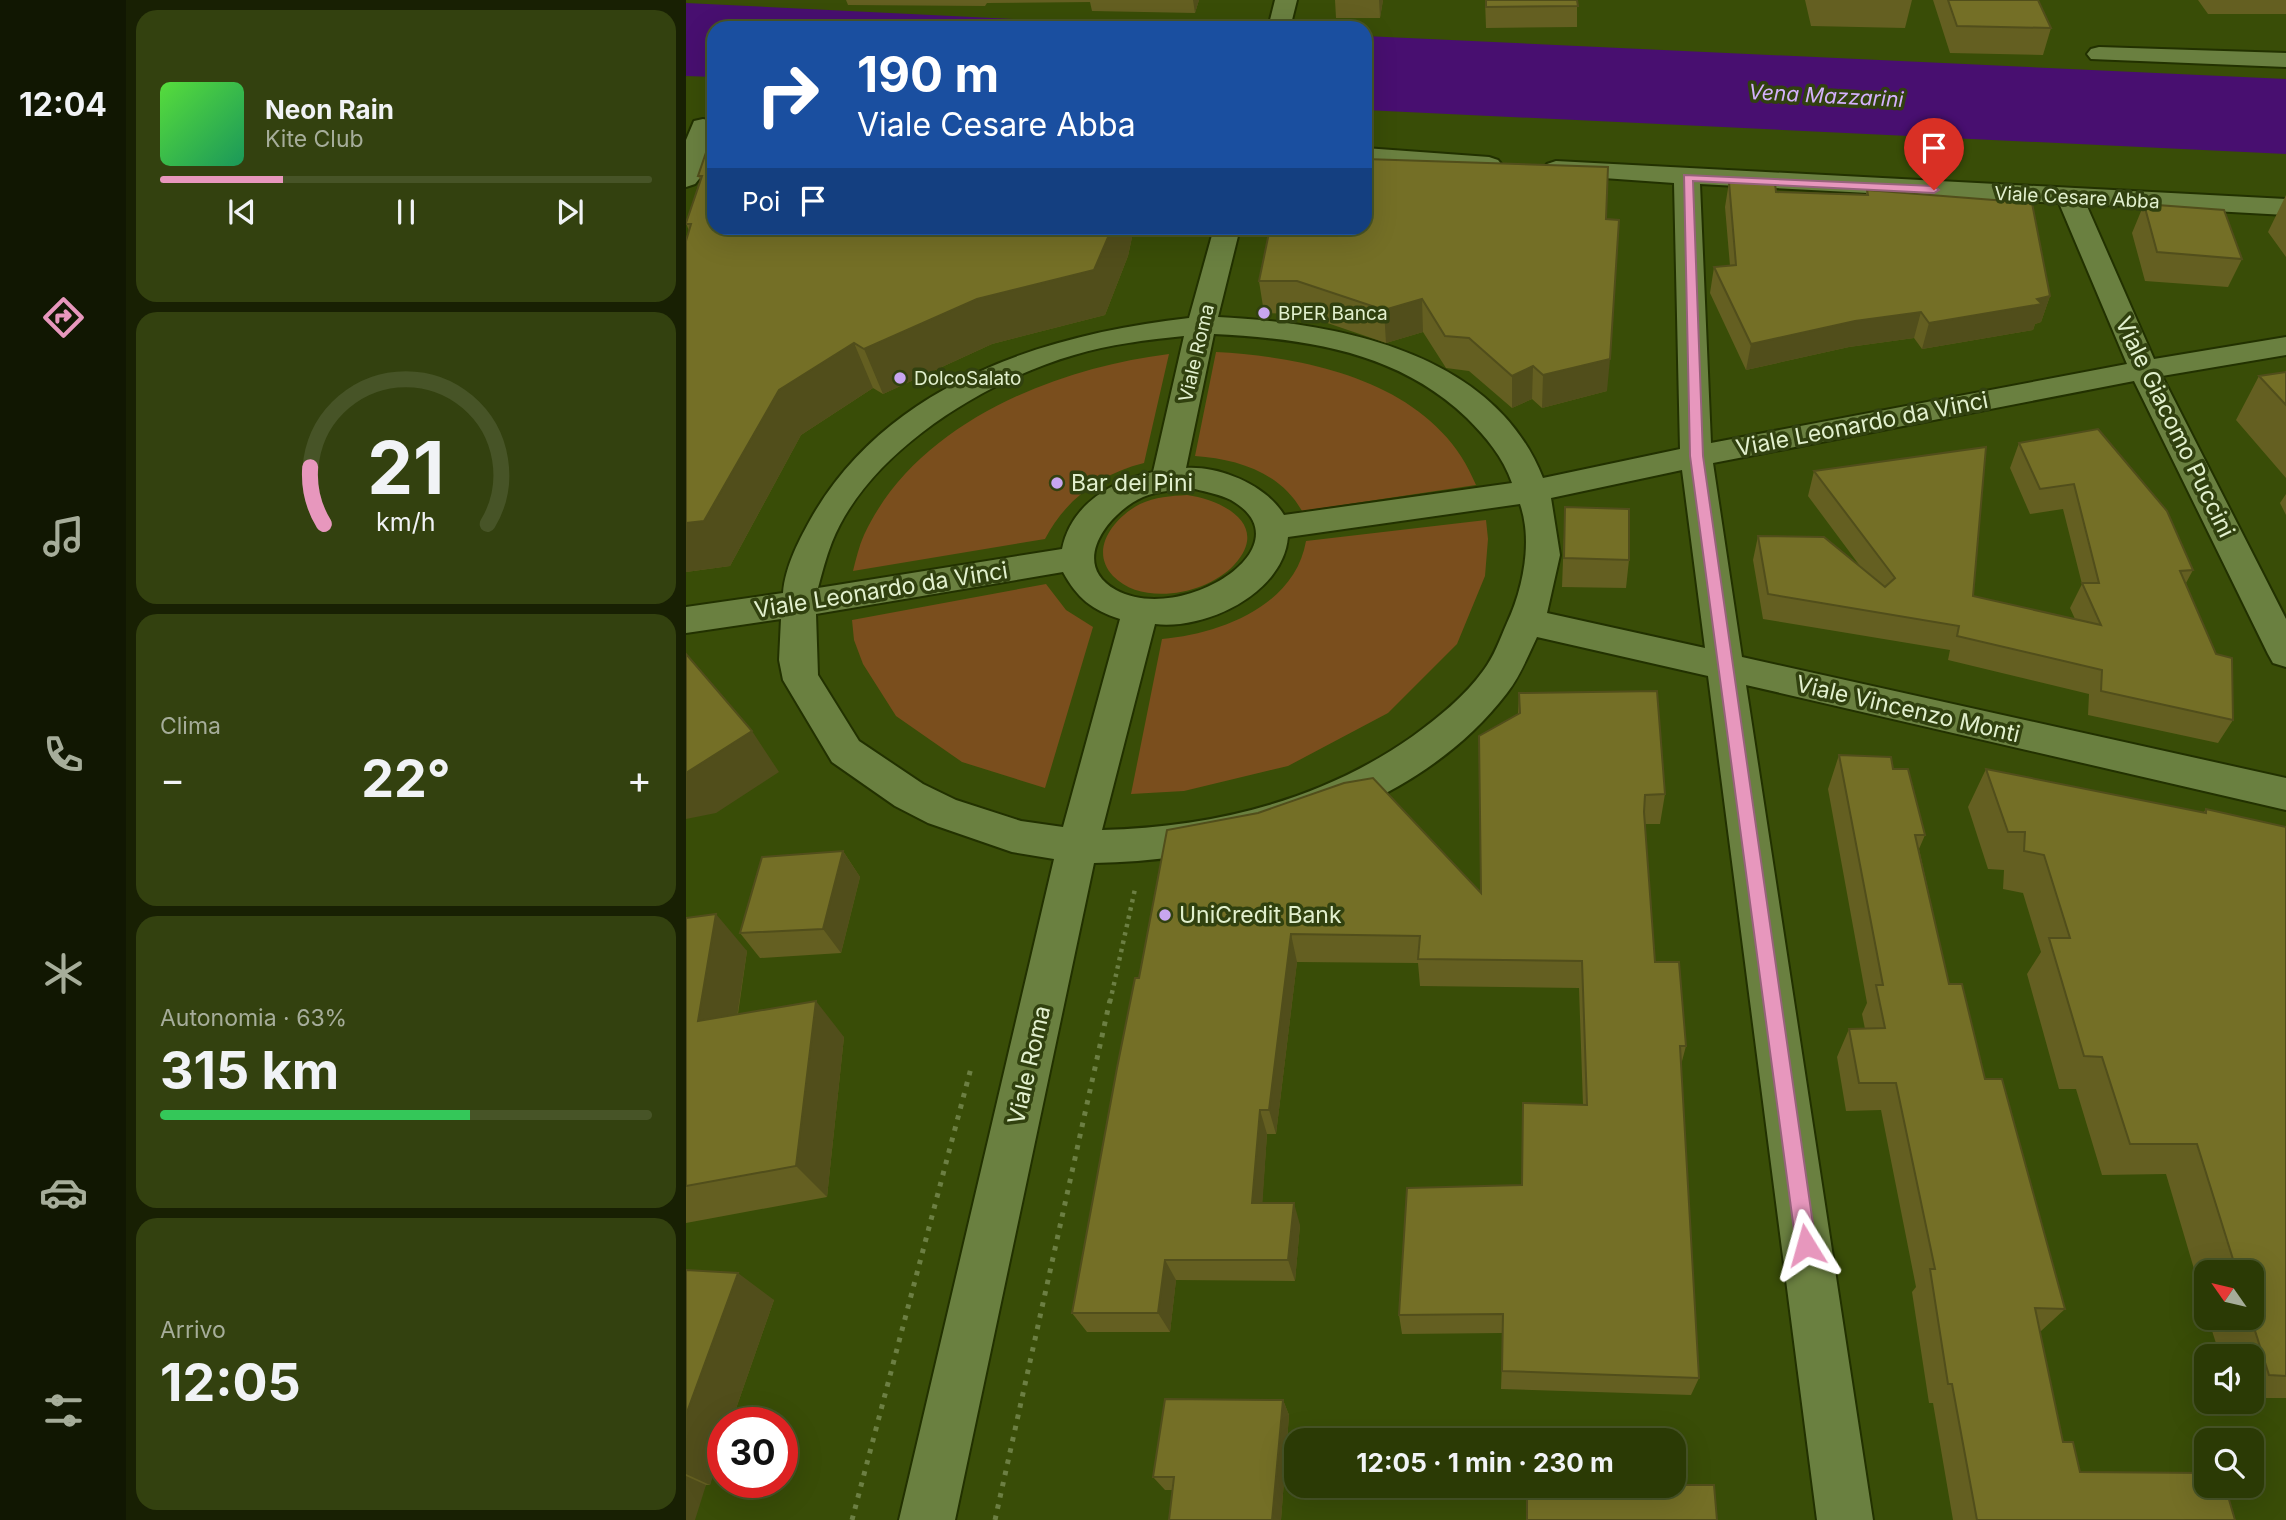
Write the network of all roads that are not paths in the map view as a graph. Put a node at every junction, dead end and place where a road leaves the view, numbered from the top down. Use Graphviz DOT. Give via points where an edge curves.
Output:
graph roads {
  1 [pos="2099,54"];
  2 [pos="2286,61"];
  3 [pos="701,126"];
  4 [pos="1372,156"];
  5 [pos="1687,177"];
  6 [pos="686,179"];
  7 [pos="2070,197"];
  8 [pos="2286,207"];
  9 [pos="1225,235"];
  10 [pos="1201,325"];
  11 [pos="2286,346"];
  12 [pos="2144,370"];
  13 [pos="1696,456"];
  14 [pos="1168,479"];
  15 [pos="1535,491"];
  16 [pos="1272,528"];
  17 [pos="1076,558"];
  18 [pos="795,603"];
  19 [pos="1140,612"];
  20 [pos="686,620"];
  21 [pos="1530,622"];
  22 [pos="2286,654"];
  23 [pos="1726,668"];
  24 [pos="2286,794"];
  25 [pos="1078,845"];
  26 [pos="928,1520"];
  27 [pos="1845,1520"];
  1 -- 2 [label="street"];
  3 -- 6 [label="street"];
  4 -- 5 [label="street, Viale Cesare Abba"];
  5 -- 7 [label="street, Viale Cesare Abba"];
  5 -- 13 [label="street"];
  7 -- 8 [label="street, Viale Cesare Abba"];
  7 -- 12 [label="street, Viale Giacomo Puccini"];
  9 -- 10 [label="street, Viale Roma"];
  10 -- 14 [label="street, Viale Roma"];
  10 -- 15 [label="street" via="1290,329 1373,348 1444,383 1500,430"];
  10 -- 18 [label="street" via="1123,334 1045,354 972,386 906,428 853,479 814,538"];
  11 -- 12 [label="street, Viale Leonardo da Vinci"];
  12 -- 13 [label="street, Viale Leonardo da Vinci"];
  12 -- 22 [label="street, Viale Giacomo Puccini"];
  13 -- 15 [label="street, Viale Leonardo da Vinci"];
  13 -- 23 [label="street"];
  14 -- 16 [label="street" via="1224,483 1248,494 1264,509"];
  14 -- 17 [label="street" via="1143,485 1101,507 1078,540"];
  15 -- 16 [label="street, Viale Leonardo da Vinci"];
  15 -- 21 [label="street" via="1546,554"];
  16 -- 19 [label="street" via="1270,551 1258,573 1236,592 1207,606"];
  17 -- 18 [label="street, Viale Leonardo da Vinci"];
  17 -- 19 [label="street" via="1081,577 1094,593"];
  18 -- 20 [label="street, Viale Leonardo da Vinci"];
  18 -- 25 [label="street" via="800,678 843,749 921,805 1030,840"];
  19 -- 25 [label="street, Viale Roma"];
  21 -- 23 [label="street, Viale Vincenzo Monti"];
  21 -- 25 [label="street" via="1492,686 1431,746 1349,795 1250,830 1145,846"];
  23 -- 24 [label="street, Viale Vincenzo Monti"];
  23 -- 27 [label="street"];
  25 -- 26 [label="street, Viale Roma"];
}
